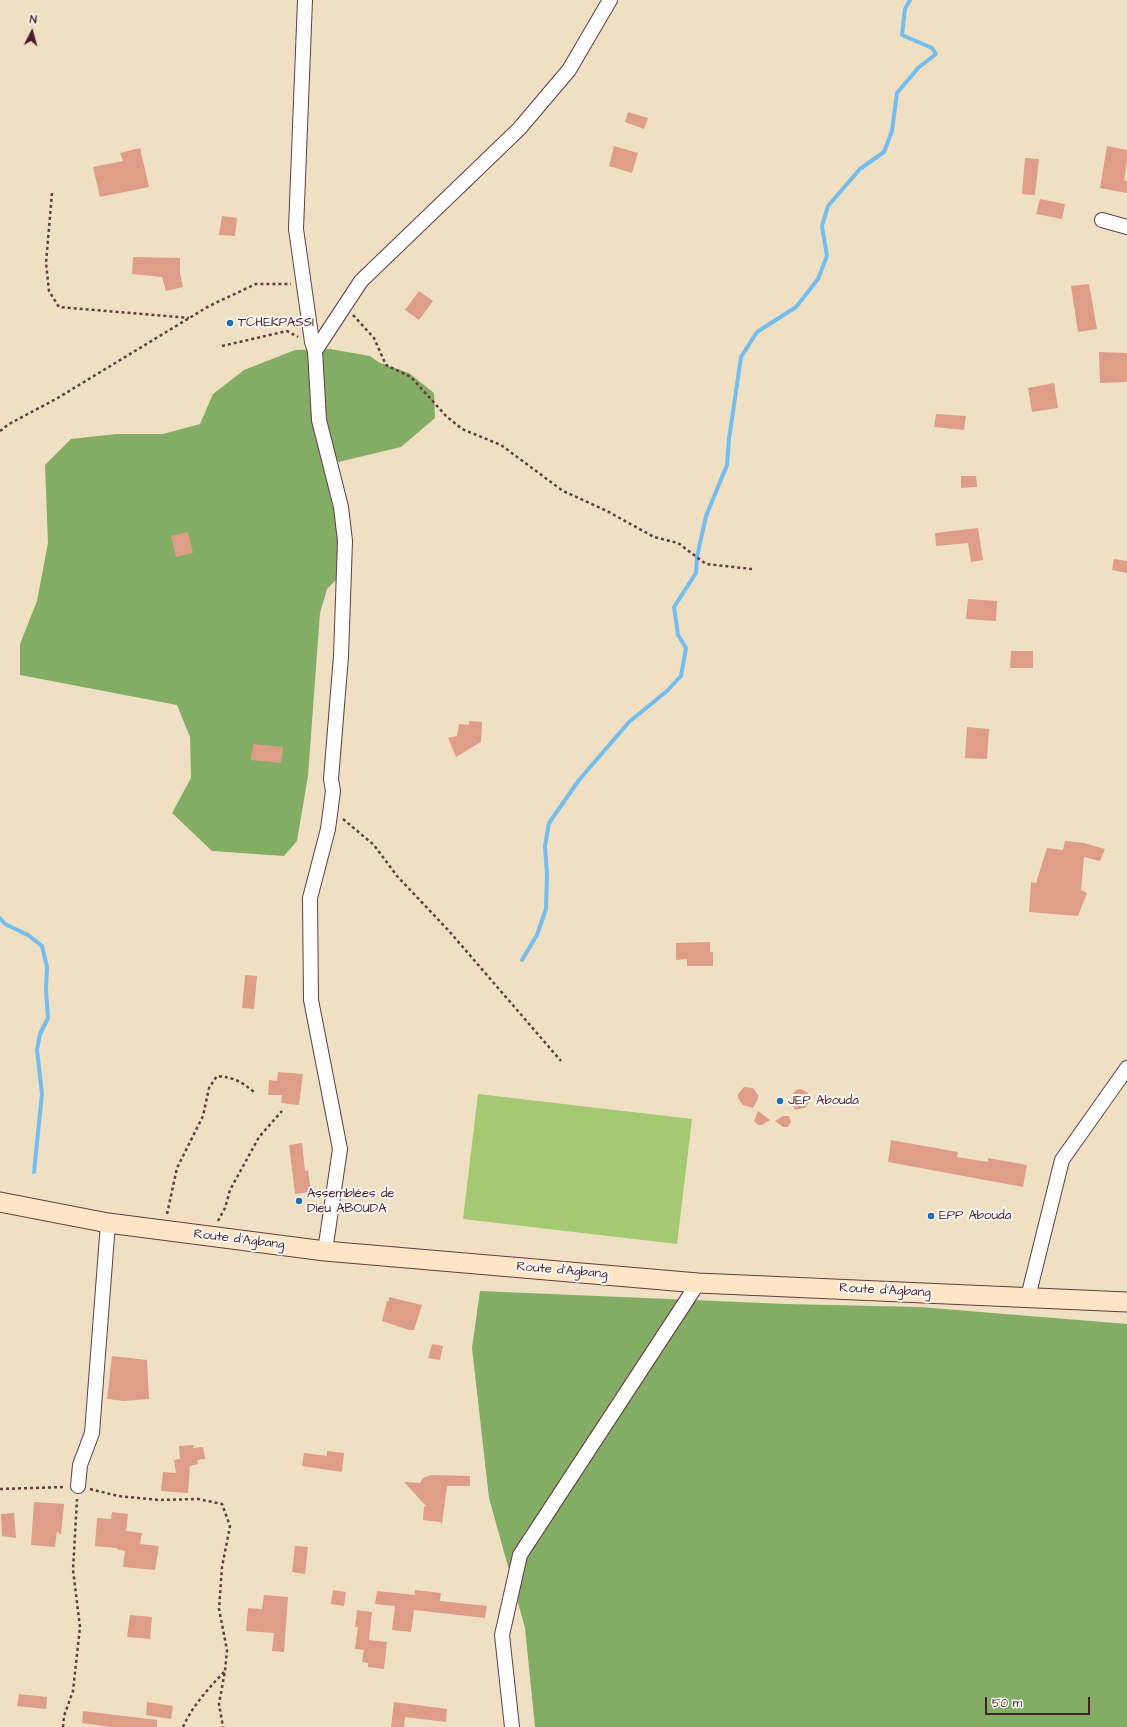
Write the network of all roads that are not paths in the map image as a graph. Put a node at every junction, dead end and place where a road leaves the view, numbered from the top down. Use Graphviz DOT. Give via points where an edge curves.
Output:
graph roads {
  1 [pos="305,0"];
  2 [pos="610,0"];
  3 [pos="1102,220"];
  4 [pos="1127,227"];
  5 [pos="313,346"];
  6 [pos="1127,1068"];
  7 [pos="0,1202"];
  8 [pos="108,1223"];
  9 [pos="325,1251"];
  10 [pos="698,1283"];
  11 [pos="1028,1297"];
  12 [pos="1127,1302"];
  13 [pos="78,1486"];
  14 [pos="512,1727"];
  1 -- 5 [label="street" via="296,229"];
  2 -- 5 [label="street" via="569,70 519,129 361,281"];
  3 -- 4 [label="street"];
  5 -- 9 [label="street" via="319,420 341,507 345,541 341,656 330,779 333,791 328,829 310,898 311,1000 340,1149"];
  6 -- 11 [label="street" via="1062,1160"];
  7 -- 8 [label="main road, Route d'Agbang"];
  8 -- 9 [label="main road, Route d'Agbang"];
  8 -- 13 [label="street" via="92,1433 80,1465"];
  9 -- 10 [label="main road, Route d'Agbang"];
  10 -- 11 [label="main road, Route d'Agbang"];
  10 -- 14 [label="street" via="520,1555 502,1635"];
  11 -- 12 [label="main road, Route d'Agbang"];
}
